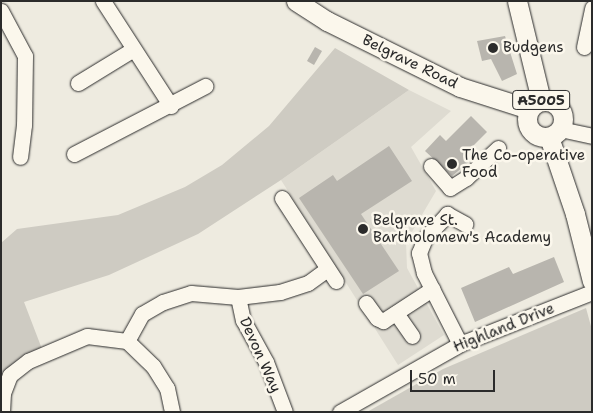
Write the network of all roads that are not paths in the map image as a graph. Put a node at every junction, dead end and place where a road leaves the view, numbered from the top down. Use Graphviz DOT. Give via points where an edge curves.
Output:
graph roads {
  1 [pos="103,1"];
  2 [pos="296,1"];
  3 [pos="517,1"];
  4 [pos="592,8"];
  5 [pos="1,11"];
  6 [pos="584,47"];
  7 [pos="132,50"];
  8 [pos="78,83"];
  9 [pos="202,93"];
  10 [pos="535,105"];
  11 [pos="170,106"];
  12 [pos="554,133"];
  13 [pos="592,136"];
  14 [pos="498,148"];
  15 [pos="74,154"];
  16 [pos="20,157"];
  17 [pos="431,166"];
  18 [pos="450,188"];
  19 [pos="282,198"];
  20 [pos="447,214"];
  21 [pos="465,224"];
  22 [pos="592,281"];
  23 [pos="432,289"];
  24 [pos="592,292"];
  25 [pos="238,297"];
  26 [pos="366,303"];
  27 [pos="396,313"];
  28 [pos="412,336"];
  29 [pos="127,341"];
  30 [pos="460,344"];
  31 [pos="2,412"];
  32 [pos="172,412"];
  33 [pos="285,412"];
  34 [pos="340,412"];
  1 -- 7 [label="street"];
  2 -- 10 [label="main road, Belgrave Road" via="327,21 460,87"];
  3 -- 10 [label="main road, A5005"];
  4 -- 6 [label="street"];
  5 -- 16 [label="street" via="25,56"];
  7 -- 8 [label="street"];
  7 -- 11 [label="street"];
  9 -- 11 [label="street"];
  10 -- 12 [label="main road, A5005" via="529,128 537,135"];
  10 -- 12 [label="main road, A5005" via="551,101 559,106 563,119"];
  11 -- 15 [label="street"];
  12 -- 13 [label="street"];
  12 -- 22 [label="main road, A5005"];
  14 -- 18 [label="street" via="466,178"];
  17 -- 18 [label="street"];
  18 -- 20 [label="street"];
  19 -- 25 [label="street" via="328,268 308,283 280,292"];
  20 -- 21 [label="street"];
  20 -- 23 [label="street" via="425,238 419,253"];
  23 -- 27 [label="street"];
  23 -- 30 [label="street"];
  24 -- 30 [label="street, Highland Drive"];
  25 -- 29 [label="street" via="191,293 163,302 142,314"];
  25 -- 33 [label="street, Devon Way" via="243,320 266,362"];
  26 -- 27 [label="street" via="381,321"];
  27 -- 28 [label="street"];
  29 -- 31 [label="street" via="87,336 28,361 10,375 3,393"];
  29 -- 32 [label="street" via="168,388"];
  30 -- 34 [label="street, Highland Drive"];
}
